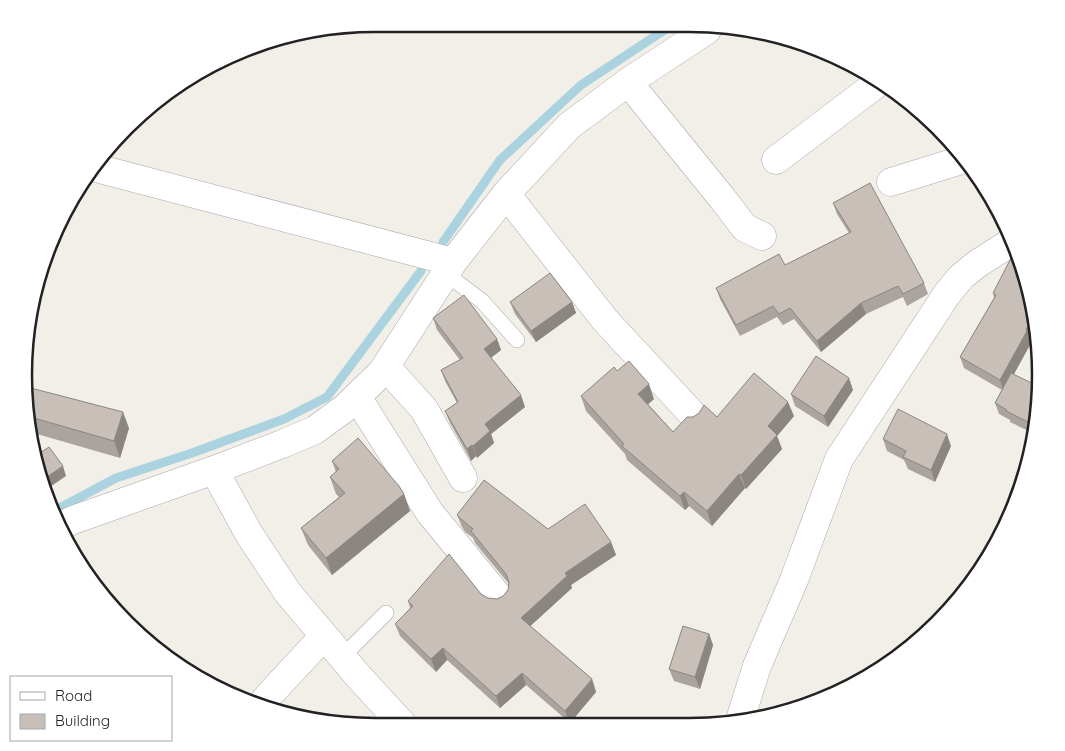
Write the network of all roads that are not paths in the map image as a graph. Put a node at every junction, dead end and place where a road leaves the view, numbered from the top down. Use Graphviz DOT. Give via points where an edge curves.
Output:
graph roads {
  1 [pos="703,33"];
  2 [pos="628,82"];
  3 [pos="874,86"];
  4 [pos="776,160"];
  5 [pos="957,161"];
  6 [pos="101,169"];
  7 [pos="891,182"];
  8 [pos="506,194"];
  9 [pos="762,236"];
  10 [pos="1006,245"];
  11 [pos="449,268"];
  12 [pos="517,340"];
  13 [pos="386,366"];
  14 [pos="357,397"];
  15 [pos="694,416"];
  16 [pos="214,470"];
  17 [pos="463,478"];
  18 [pos="66,523"];
  19 [pos="498,596"];
  20 [pos="386,613"];
  21 [pos="324,636"];
  22 [pos="342,657"];
  23 [pos="265,700"];
  24 [pos="742,715"];
  25 [pos="396,718"];
  1 -- 2 [label="street"];
  2 -- 8 [label="street" via="570,126"];
  2 -- 9 [label="street" via="745,228"];
  3 -- 4 [label="street"];
  5 -- 7 [label="street"];
  6 -- 11 [label="street"];
  8 -- 11 [label="street"];
  8 -- 15 [label="street" via="605,320"];
  10 -- 24 [label="street" via="961,276 839,459 794,580 757,666"];
  11 -- 12 [label="lane"];
  11 -- 13 [label="street"];
  13 -- 14 [label="street"];
  13 -- 17 [label="street" via="424,409"];
  14 -- 16 [label="street" via="315,430"];
  14 -- 19 [label="street" via="430,513"];
  16 -- 18 [label="street"];
  16 -- 21 [label="street" via="249,534 288,593"];
  20 -- 22 [label="lane"];
  21 -- 22 [label="street"];
  21 -- 23 [label="street"];
  22 -- 25 [label="street"];
}
